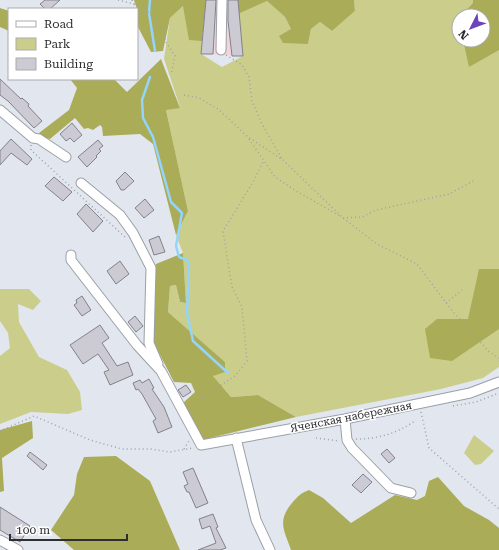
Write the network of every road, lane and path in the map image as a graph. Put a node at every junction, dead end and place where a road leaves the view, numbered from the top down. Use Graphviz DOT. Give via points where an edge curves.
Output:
graph roads {
  1 [pos="118,0"];
  2 [pos="132,0"];
  3 [pos="222,0"];
  4 [pos="134,4"];
  5 [pos="221,50"];
  6 [pos="171,75"];
  7 [pos="184,95"];
  8 [pos="0,110"];
  9 [pos="33,138"];
  10 [pos="248,138"];
  11 [pos="66,157"];
  12 [pos="282,160"];
  13 [pos="264,162"];
  14 [pos="472,181"];
  15 [pos="81,183"];
  16 [pos="343,218"];
  17 [pos="128,240"];
  18 [pos="71,255"];
  19 [pos="462,290"];
  20 [pos="446,303"];
  21 [pos="499,358"];
  22 [pos="161,371"];
  23 [pos="499,382"];
  24 [pos="499,393"];
  25 [pos="452,406"];
  26 [pos="421,412"];
  27 [pos="186,419"];
  28 [pos="345,419"];
  29 [pos="416,420"];
  30 [pos="0,431"];
  31 [pos="236,438"];
  32 [pos="316,438"];
  33 [pos="348,440"];
  34 [pos="200,445"];
  35 [pos="411,493"];
  36 [pos="499,510"];
  37 [pos="0,540"];
  38 [pos="18,550"];
  39 [pos="270,550"];
  1 -- 4 [label="path"];
  2 -- 4 [label="path"];
  3 -- 5 [label="street"];
  4 -- 6 [label="path" via="149,13 161,26 174,56"];
  5 -- 12 [label="path" via="230,59 242,65 249,77 252,101"];
  7 -- 10 [label="path" via="199,98 218,109"];
  8 -- 9 [label="street"];
  9 -- 11 [label="street" via="39,139"];
  9 -- 17 [label="path" via="30,140 31,150"];
  10 -- 12 [label="path"];
  10 -- 13 [label="path"];
  12 -- 16 [label="path"];
  13 -- 16 [label="path" via="275,177"];
  13 -- 27 [label="path" via="222,231 232,287 242,307 247,361 234,376 197,401"];
  14 -- 16 [label="path" via="449,194 376,210 362,217"];
  15 -- 22 [label="street" via="120,215 133,233 151,268 149,343"];
  16 -- 20 [label="path" via="377,244 417,264"];
  18 -- 22 [label="street" via="71,260 91,288"];
  19 -- 20 [label="path"];
  20 -- 21 [label="path" via="488,351"];
  22 -- 27 [label="street"];
  23 -- 28 [label="street, Яченская набережная" via="470,394"];
  24 -- 25 [label="path" via="476,402"];
  26 -- 36 [label="path" via="429,448"];
  27 -- 34 [label="street"];
  28 -- 31 [label="street, Яченская набережная"];
  28 -- 33 [label="street"];
  29 -- 33 [label="path" via="389,435"];
  30 -- 34 [label="path" via="34,416 90,440 122,449 170,452"];
  31 -- 34 [label="street, Яченская набережная"];
  31 -- 39 [label="street" via="256,520"];
  32 -- 33 [label="path"];
  33 -- 35 [label="street" via="352,448 391,488"];
  37 -- 38 [label="street"];
}
